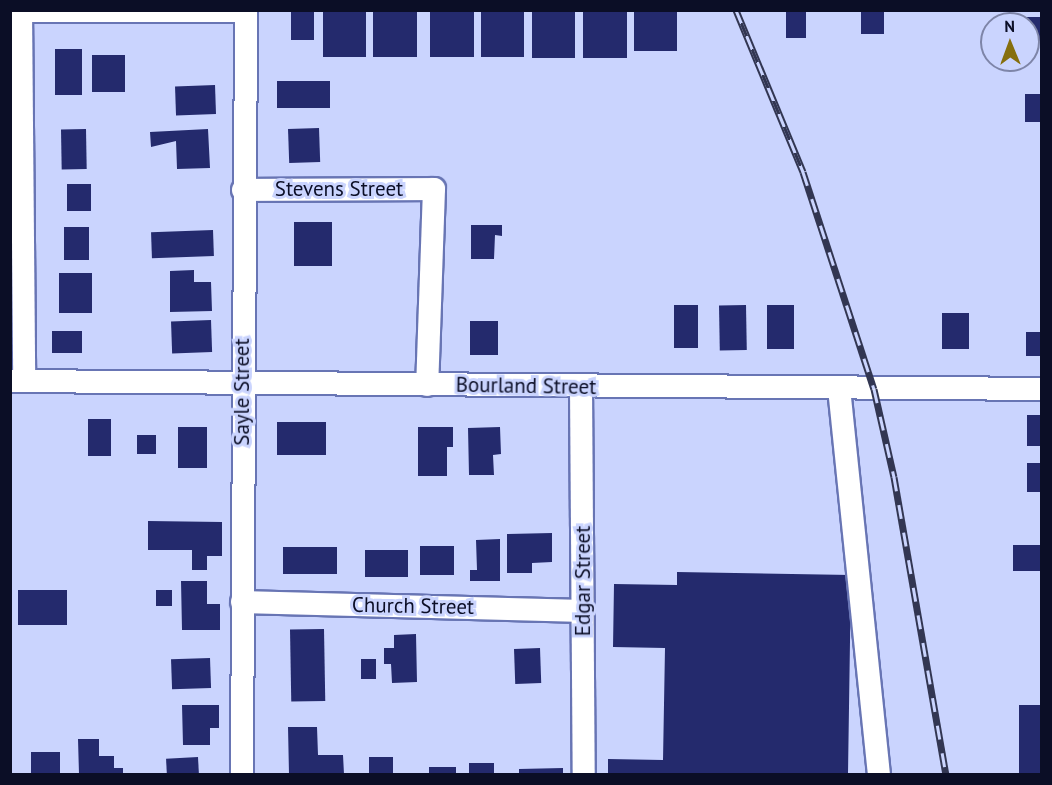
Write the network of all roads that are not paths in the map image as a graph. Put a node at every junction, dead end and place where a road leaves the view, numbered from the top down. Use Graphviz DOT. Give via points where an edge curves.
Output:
graph roads {
  1 [pos="10,11"];
  2 [pos="21,11"];
  3 [pos="246,11"];
  4 [pos="243,190"];
  5 [pos="17,381"];
  6 [pos="243,383"];
  7 [pos="427,385"];
  8 [pos="581,387"];
  9 [pos="839,388"];
  10 [pos="1041,389"];
  11 [pos="242,602"];
  12 [pos="583,611"];
  13 [pos="242,774"];
  14 [pos="584,774"];
  15 [pos="879,774"];
  1 -- 2 [label="street"];
  2 -- 3 [label="street"];
  2 -- 5 [label="street"];
  3 -- 4 [label="street, Sayle Street"];
  4 -- 6 [label="street, Sayle Street"];
  4 -- 7 [label="street, Stevens Street" via="434,189"];
  5 -- 6 [label="street, Bourland Street"];
  6 -- 7 [label="street, Bourland Street"];
  6 -- 11 [label="street, Sayle Street"];
  7 -- 8 [label="street, Bourland Street"];
  8 -- 9 [label="street, Bourland Street"];
  8 -- 12 [label="street, Edgar Street"];
  9 -- 10 [label="street, Bourland Street"];
  9 -- 15 [label="street"];
  11 -- 12 [label="street, Church Street"];
  11 -- 13 [label="street, Sayle Street"];
  12 -- 14 [label="street, Edgar Street"];
}
